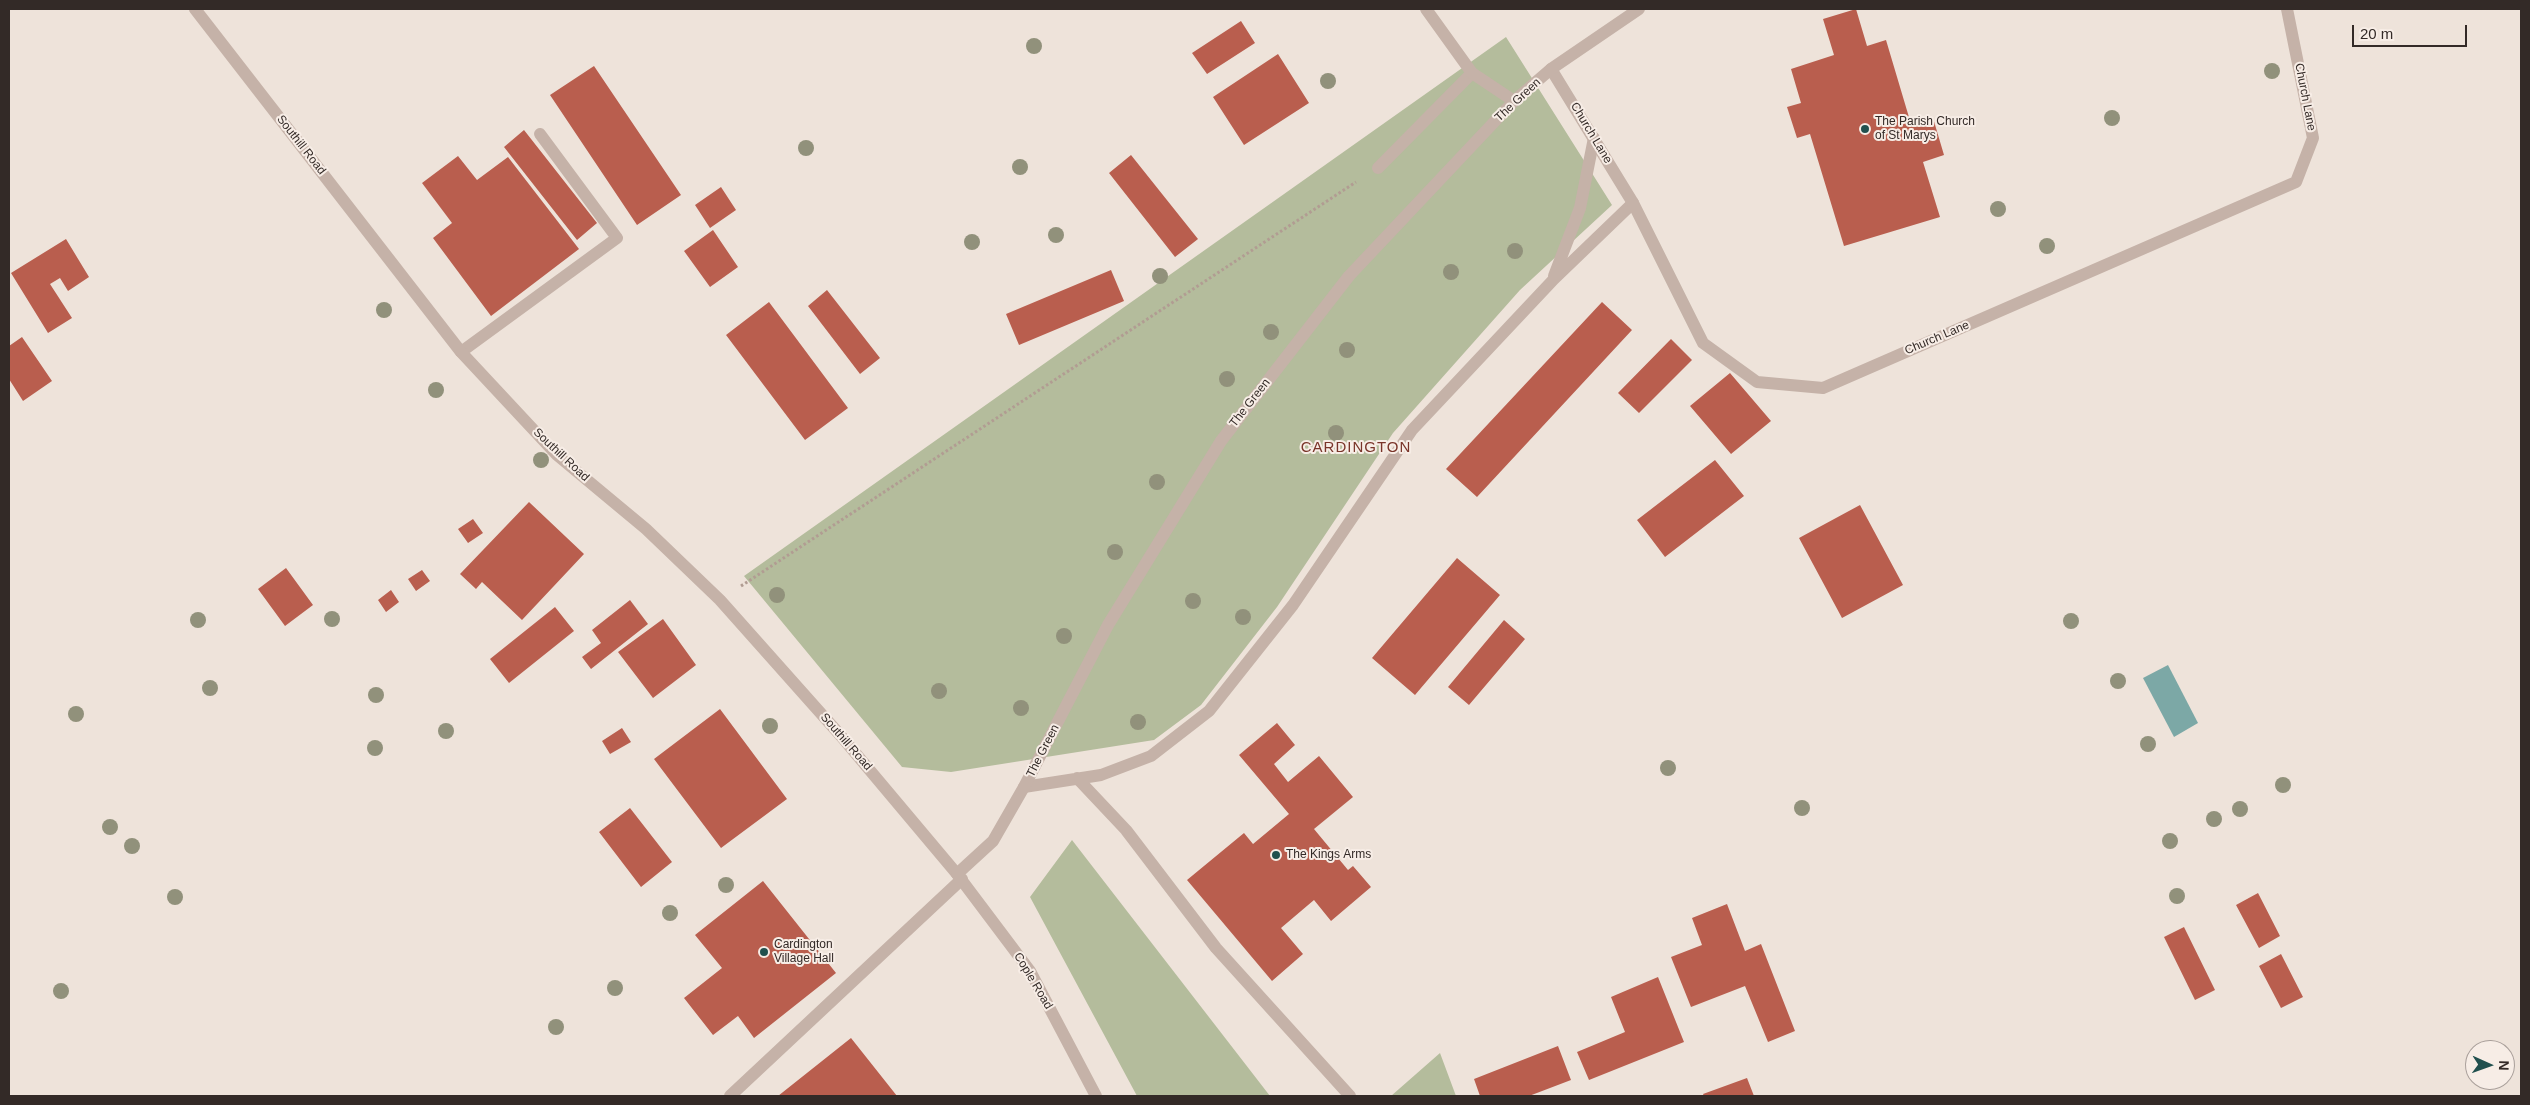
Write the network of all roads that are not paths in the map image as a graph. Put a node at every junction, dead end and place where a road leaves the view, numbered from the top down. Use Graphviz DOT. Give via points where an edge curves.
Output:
graph roads {
  1 [pos="195,9"];
  2 [pos="1426,9"];
  3 [pos="1638,9"];
  4 [pos="2287,9"];
  5 [pos="1551,69"];
  6 [pos="1472,73"];
  7 [pos="1514,101"];
  8 [pos="540,134"];
  9 [pos="1594,138"];
  10 [pos="1378,168"];
  11 [pos="1633,203"];
  12 [pos="1554,278"];
  13 [pos="461,352"];
  14 [pos="1077,778"];
  15 [pos="1024,787"];
  16 [pos="960,876"];
  17 [pos="730,1096"];
  18 [pos="1096,1096"];
  19 [pos="1350,1096"];
  1 -- 13 [label="street, Southill Road"];
  2 -- 6 [label="street"];
  3 -- 5 [label="street, The Green"];
  4 -- 11 [label="street, Church Lane" via="2313,138 2296,182 1822,388 1757,382 1704,343"];
  5 -- 7 [label="street, The Green"];
  5 -- 9 [label="street, Church Lane"];
  6 -- 7 [label="street"];
  6 -- 10 [label="street"];
  7 -- 15 [label="street, The Green" via="1349,276 1221,441 1108,625"];
  8 -- 13 [label="street" via="617,238"];
  9 -- 11 [label="street, Church Lane"];
  9 -- 12 [label="street" via="1580,208"];
  11 -- 12 [label="street"];
  12 -- 14 [label="street" via="1412,430 1293,605 1209,711 1151,756 1100,775"];
  13 -- 16 [label="street, Southill Road" via="557,455 646,529 720,600"];
  14 -- 15 [label="street"];
  14 -- 19 [label="street" via="1126,830 1216,948"];
  15 -- 16 [label="street, The Green" via="993,841"];
  16 -- 17 [label="street, The Green"];
  16 -- 18 [label="street, Cople Road" via="1030,971"];
}
